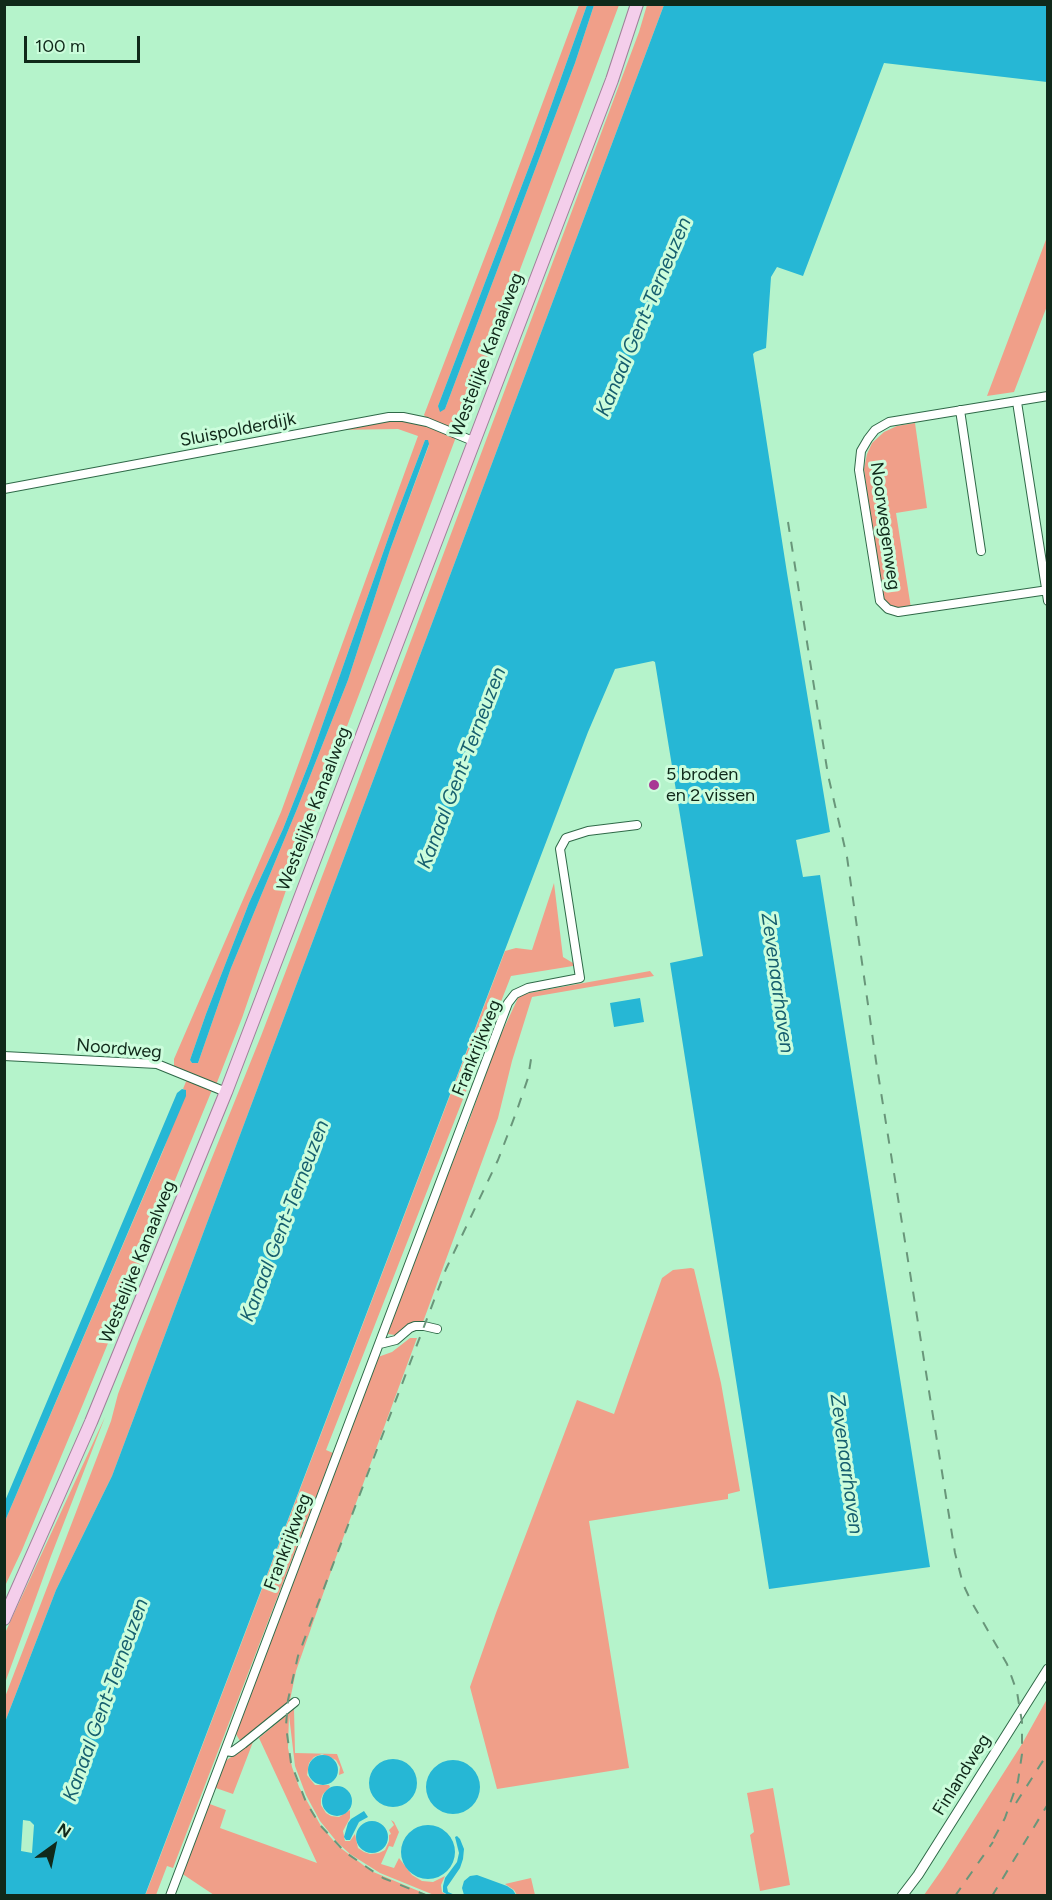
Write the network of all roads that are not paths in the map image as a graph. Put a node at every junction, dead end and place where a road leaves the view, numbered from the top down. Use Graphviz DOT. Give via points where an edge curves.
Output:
graph roads {
  1 [pos="637,4"];
  2 [pos="1047,396"];
  3 [pos="1017,402"];
  4 [pos="960,410"];
  5 [pos="473,441"];
  6 [pos="4,489"];
  7 [pos="981,551"];
  8 [pos="1047,590"];
  9 [pos="1047,601"];
  10 [pos="637,825"];
  11 [pos="4,1056"];
  12 [pos="226,1092"];
  13 [pos="437,1329"];
  14 [pos="380,1344"];
  15 [pos="4,1619"];
  16 [pos="1047,1669"];
  17 [pos="295,1702"];
  18 [pos="225,1751"];
  19 [pos="170,1896"];
  20 [pos="902,1896"];
  1 -- 5 [label="main road, Westelijke Kanaalweg" via="612,80"];
  2 -- 3 [label="street, Noorwegenweg"];
  3 -- 4 [label="street, Noorwegenweg"];
  3 -- 8 [label="street"];
  4 -- 7 [label="street"];
  4 -- 8 [label="street, Noorwegenweg" via="889,422 875,430 861,451 859,470 880,601 898,612"];
  5 -- 6 [label="street, Sluispolderdijk" via="427,422 389,417"];
  5 -- 12 [label="main road, Westelijke Kanaalweg"];
  8 -- 9 [label="street"];
  10 -- 14 [label="street, Frankrijkweg" via="588,831 566,838 560,849 580,978 528,988 508,1003"];
  11 -- 12 [label="street, Noordweg" via="157,1064"];
  12 -- 15 [label="main road, Westelijke Kanaalweg" via="91,1422"];
  13 -- 14 [label="street" via="415,1326 396,1340"];
  14 -- 18 [label="street, Frankrijkweg"];
  16 -- 20 [label="street, Finlandweg"];
  17 -- 18 [label="street" via="232,1752"];
  18 -- 19 [label="street, Frankrijkweg"];
}
